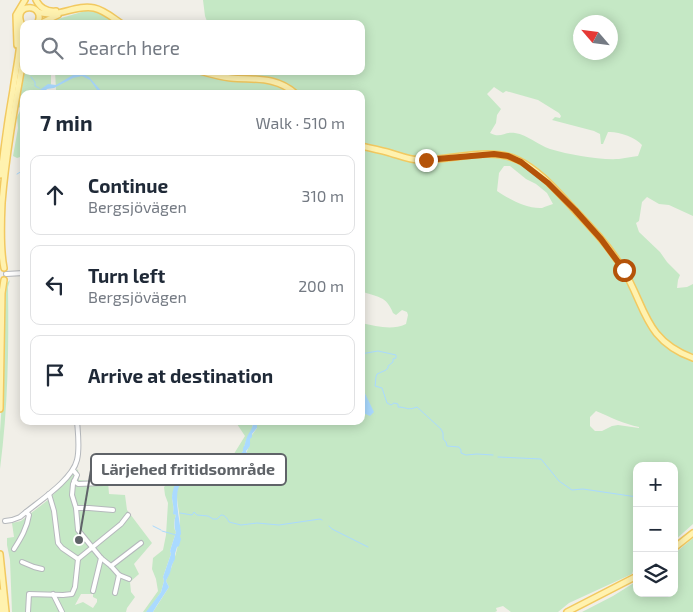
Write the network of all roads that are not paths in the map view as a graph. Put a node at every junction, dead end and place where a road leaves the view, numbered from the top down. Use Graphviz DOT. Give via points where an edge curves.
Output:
graph roads {
  1 [pos="26,0"];
  2 [pos="34,0"];
  3 [pos="26,8"];
  4 [pos="92,8"];
  5 [pos="37,10"];
  6 [pos="62,13"];
  7 [pos="21,20"];
  8 [pos="39,20"];
  9 [pos="47,20"];
  10 [pos="116,20"];
  11 [pos="20,44"];
  12 [pos="17,68"];
  13 [pos="20,70"];
  14 [pos="217,75"];
  15 [pos="16,84"];
  16 [pos="290,90"];
  17 [pos="8,135"];
  18 [pos="365,147"];
  19 [pos="0,188"];
  20 [pos="3,270"];
  21 [pos="20,272"];
  22 [pos="2,281"];
  23 [pos="693,358"];
  24 [pos="0,409"];
  25 [pos="78,425"];
  26 [pos="73,470"];
  27 [pos="74,481"];
  28 [pos="104,483"];
  29 [pos="48,494"];
  30 [pos="76,508"];
  31 [pos="113,510"];
  32 [pos="26,512"];
  33 [pos="128,515"];
  34 [pos="5,521"];
  35 [pos="693,528"];
  36 [pos="693,533"];
  37 [pos="684,539"];
  38 [pos="141,543"];
  39 [pos="678,544"];
  40 [pos="92,547"];
  41 [pos="14,548"];
  42 [pos="0,554"];
  43 [pos="101,558"];
  44 [pos="78,559"];
  45 [pos="22,562"];
  46 [pos="111,566"];
  47 [pos="42,569"];
  48 [pos="119,575"];
  49 [pos="633,578"];
  50 [pos="129,579"];
  51 [pos="93,591"];
  52 [pos="0,592"];
  53 [pos="115,593"];
  54 [pos="53,594"];
  55 [pos="593,599"];
  56 [pos="61,611"];
  57 [pos="2,612"];
  58 [pos="6,612"];
  59 [pos="28,612"];
  60 [pos="567,612"];
  61 [pos="574,612"];
  1 -- 3 [label="main road"];
  1 -- 12 [label="main road" via="15,18"];
  2 -- 4 [label="main road" via="41,8 50,11 78,6"];
  2 -- 5 [label="main road"];
  3 -- 5 [label="main road"];
  3 -- 7 [label="main road" via="20,13"];
  4 -- 6 [label="main road"];
  4 -- 10 [label="main road"];
  5 -- 6 [label="main road" via="48,15"];
  5 -- 8 [label="main road"];
  6 -- 9 [label="main road"];
  11 -- 12 [label="main road"];
  12 -- 15 [label="main road"];
  13 -- 15 [label="main road"];
  14 -- 16 [label="main road" via="265,80"];
  15 -- 17 [label="main road"];
  17 -- 19 [label="main road"];
  17 -- 20 [label="main road" via="1,224"];
  18 -- 23 [label="main road" via="415,160 494,154 522,162 559,194 610,249 657,335"];
  20 -- 21 [label="street"];
  20 -- 22 [label="main road"];
  22 -- 24 [label="main road"];
  25 -- 26 [label="street" via="78,452"];
  26 -- 27 [label="street" via="77,475"];
  26 -- 29 [label="street"];
  27 -- 28 [label="street" via="78,484"];
  27 -- 30 [label="street" via="72,495"];
  29 -- 32 [label="street"];
  29 -- 44 [label="street" via="58,543"];
  30 -- 31 [label="street"];
  30 -- 40 [label="street" via="77,528"];
  32 -- 34 [label="street"];
  32 -- 41 [label="street" via="27,524"];
  33 -- 40 [label="street"];
  35 -- 37 [label="main road"];
  36 -- 37 [label="main road"];
  37 -- 39 [label="main road"];
  38 -- 46 [label="street"];
  40 -- 43 [label="street"];
  40 -- 44 [label="street"];
  42 -- 58 [label="main road"];
  43 -- 46 [label="street"];
  43 -- 51 [label="street"];
  44 -- 54 [label="street" via="74,593"];
  45 -- 47 [label="street"];
  46 -- 48 [label="street"];
  48 -- 50 [label="street"];
  48 -- 53 [label="street"];
  49 -- 55 [label="main road"];
  52 -- 57 [label="main road"];
  54 -- 56 [label="street"];
  54 -- 59 [label="street" via="29,594"];
  55 -- 60 [label="main road"];
  55 -- 61 [label="main road"];
}
